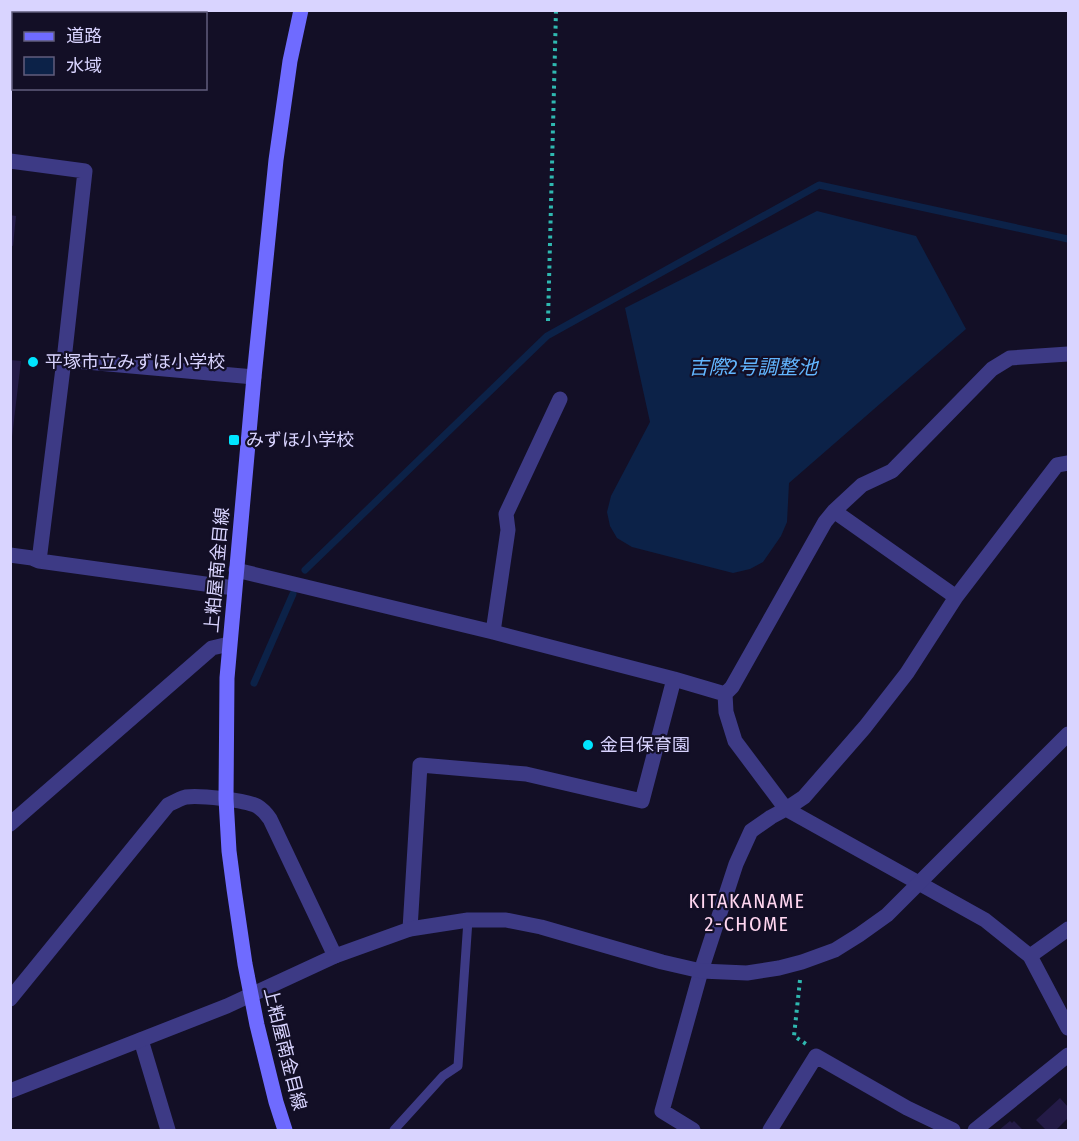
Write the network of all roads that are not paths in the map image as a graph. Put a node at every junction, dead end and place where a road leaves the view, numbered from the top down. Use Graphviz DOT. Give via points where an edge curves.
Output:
graph roads {
  1 [pos="301,10"];
  2 [pos="10,161"];
  3 [pos="1068,354"];
  4 [pos="64,360"];
  5 [pos="254,377"];
  6 [pos="560,399"];
  7 [pos="1068,463"];
  8 [pos="834,511"];
  9 [pos="10,555"];
  10 [pos="39,561"];
  11 [pos="236,570"];
  12 [pos="234,588"];
  13 [pos="956,597"];
  14 [pos="493,632"];
  15 [pos="230,644"];
  16 [pos="674,679"];
  17 [pos="725,694"];
  18 [pos="1068,734"];
  19 [pos="226,799"];
  20 [pos="786,809"];
  21 [pos="10,824"];
  22 [pos="920,882"];
  23 [pos="468,920"];
  24 [pos="410,929"];
  25 [pos="1068,929"];
  26 [pos="335,956"];
  27 [pos="1030,956"];
  28 [pos="701,971"];
  29 [pos="251,994"];
  30 [pos="10,999"];
  31 [pos="1068,1028"];
  32 [pos="141,1040"];
  33 [pos="1068,1055"];
  34 [pos="10,1091"];
  35 [pos="168,1131"];
  36 [pos="285,1131"];
  37 [pos="394,1131"];
  38 [pos="693,1131"];
  39 [pos="770,1131"];
  40 [pos="953,1131"];
  41 [pos="975,1131"];
  1 -- 5 [label="main road, 上粕屋南金目線" via="276,160"];
  2 -- 4 [label="street" via="85,171"];
  3 -- 8 [label="street" via="1010,358 992,369 892,471 862,485"];
  4 -- 5 [label="street"];
  4 -- 10 [label="street"];
  5 -- 11 [label="main road, 上粕屋南金目線"];
  6 -- 14 [label="street" via="506,514 508,530"];
  7 -- 13 [label="street" via="1057,465"];
  8 -- 13 [label="street"];
  8 -- 17 [label="street"];
  9 -- 10 [label="street"];
  10 -- 12 [label="street"];
  11 -- 12 [label="main road, 上粕屋南金目線"];
  11 -- 14 [label="street"];
  12 -- 15 [label="main road, 上粕屋南金目線"];
  13 -- 20 [label="street" via="907,673 865,727 804,797"];
  14 -- 16 [label="street"];
  15 -- 19 [label="main road, 上粕屋南金目線" via="226,678"];
  15 -- 21 [label="street" via="212,648"];
  16 -- 17 [label="street"];
  16 -- 24 [label="street" via="642,801 526,774 420,765"];
  17 -- 20 [label="street" via="735,741"];
  18 -- 22 [label="street"];
  19 -- 26 [label="street" via="265,811"];
  19 -- 29 [label="main road, 上粕屋南金目線" via="230,861"];
  19 -- 30 [label="street" via="196,796 168,805"];
  20 -- 22 [label="street"];
  20 -- 28 [label="street" via="751,831 736,864"];
  22 -- 27 [label="street" via="985,920"];
  22 -- 28 [label="street" via="887,915 835,950 779,968 747,973"];
  23 -- 24 [label="street"];
  23 -- 28 [label="street" via="506,920 541,927"];
  23 -- 37 [label="lane" via="458,1066"];
  24 -- 26 [label="street"];
  25 -- 27 [label="street"];
  26 -- 29 [label="street"];
  27 -- 31 [label="street"];
  28 -- 38 [label="street" via="662,1111"];
  29 -- 32 [label="street"];
  29 -- 36 [label="main road, 上粕屋南金目線"];
  32 -- 34 [label="street"];
  32 -- 35 [label="street"];
  33 -- 41 [label="street"];
  39 -- 40 [label="street" via="816,1056"];
}
